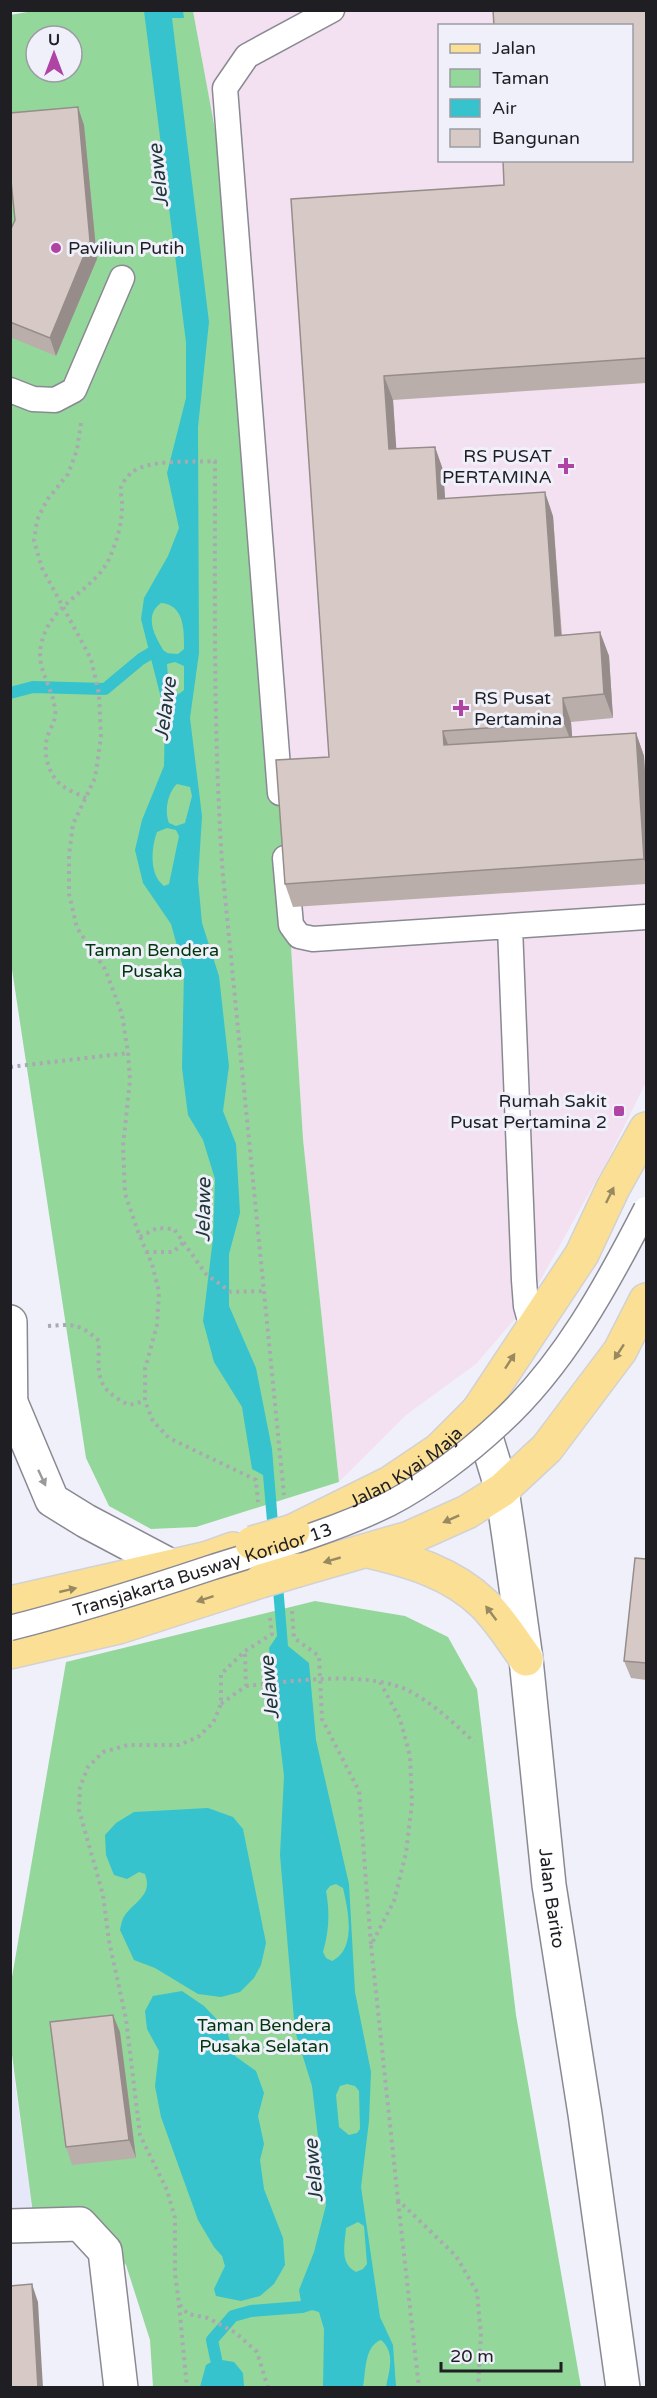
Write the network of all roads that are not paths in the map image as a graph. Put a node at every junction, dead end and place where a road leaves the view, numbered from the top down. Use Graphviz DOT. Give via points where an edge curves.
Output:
graph roads {
  1 [pos="332,10"];
  2 [pos="122,278"];
  3 [pos="10,390"];
  4 [pos="281,818"];
  5 [pos="283,842"];
  6 [pos="646,917"];
  7 [pos="510,927"];
  8 [pos="646,1129"];
  9 [pos="646,1209"];
  10 [pos="646,1300"];
  11 [pos="10,1322"];
  12 [pos="11,1328"];
  13 [pos="532,1328"];
  14 [pos="12,1405"];
  15 [pos="478,1411"];
  16 [pos="10,1441"];
  17 [pos="502,1490"];
  18 [pos="367,1550"];
  19 [pos="171,1566"];
  20 [pos="10,1603"];
  21 [pos="10,1628"];
  22 [pos="10,1652"];
  23 [pos="526,1659"];
  24 [pos="10,2226"];
  25 [pos="121,2388"];
  26 [pos="623,2388"];
  1 -- 4 [label="lane" via="247,56 225,88"];
  2 -- 3 [label="lane" via="74,390 54,400 33,399"];
  5 -- 7 [label="lane" via="291,925 299,936 312,939"];
  6 -- 7 [label="lane"];
  7 -- 13 [label="lane" via="524,1280"];
  13 -- 8 [label="main road, Jalan Kyai Maja, one-way" via="582,1254"];
  9 -- 21 [label="lane, Transjakarta Busway Koridor 13, bridge" via="551,1368 499,1424 442,1469 390,1503 333,1529 80,1610"];
  10 -- 17 [label="main road, one-way" via="620,1351 547,1448"];
  11 -- 12 [label="street"];
  12 -- 14 [label="street"];
  15 -- 13 [label="main road, Jalan Kyai Maja, one-way"];
  14 -- 16 [label="street"];
  14 -- 19 [label="street, one-way" via="52,1500"];
  15 -- 17 [label="street, Jalan Barito"];
  15 -- 19 [label="main road, Jalan Kyai Maja, bridge" via="439,1449 390,1483 293,1531"];
  17 -- 18 [label="main road, one-way" via="467,1512 409,1538"];
  17 -- 23 [label="street, Jalan Barito"];
  18 -- 22 [label="main road, one-way, bridge" via="119,1627"];
  23 -- 18 [label="main road, one-way" via="485,1605 452,1580 414,1562"];
  20 -- 19 [label="main road, Jalan Kyai Maja, one-way"];
  23 -- 26 [label="street, Jalan Barito" via="549,1885"];
  24 -- 25 [label="street" via="80,2224 105,2251"];
}
